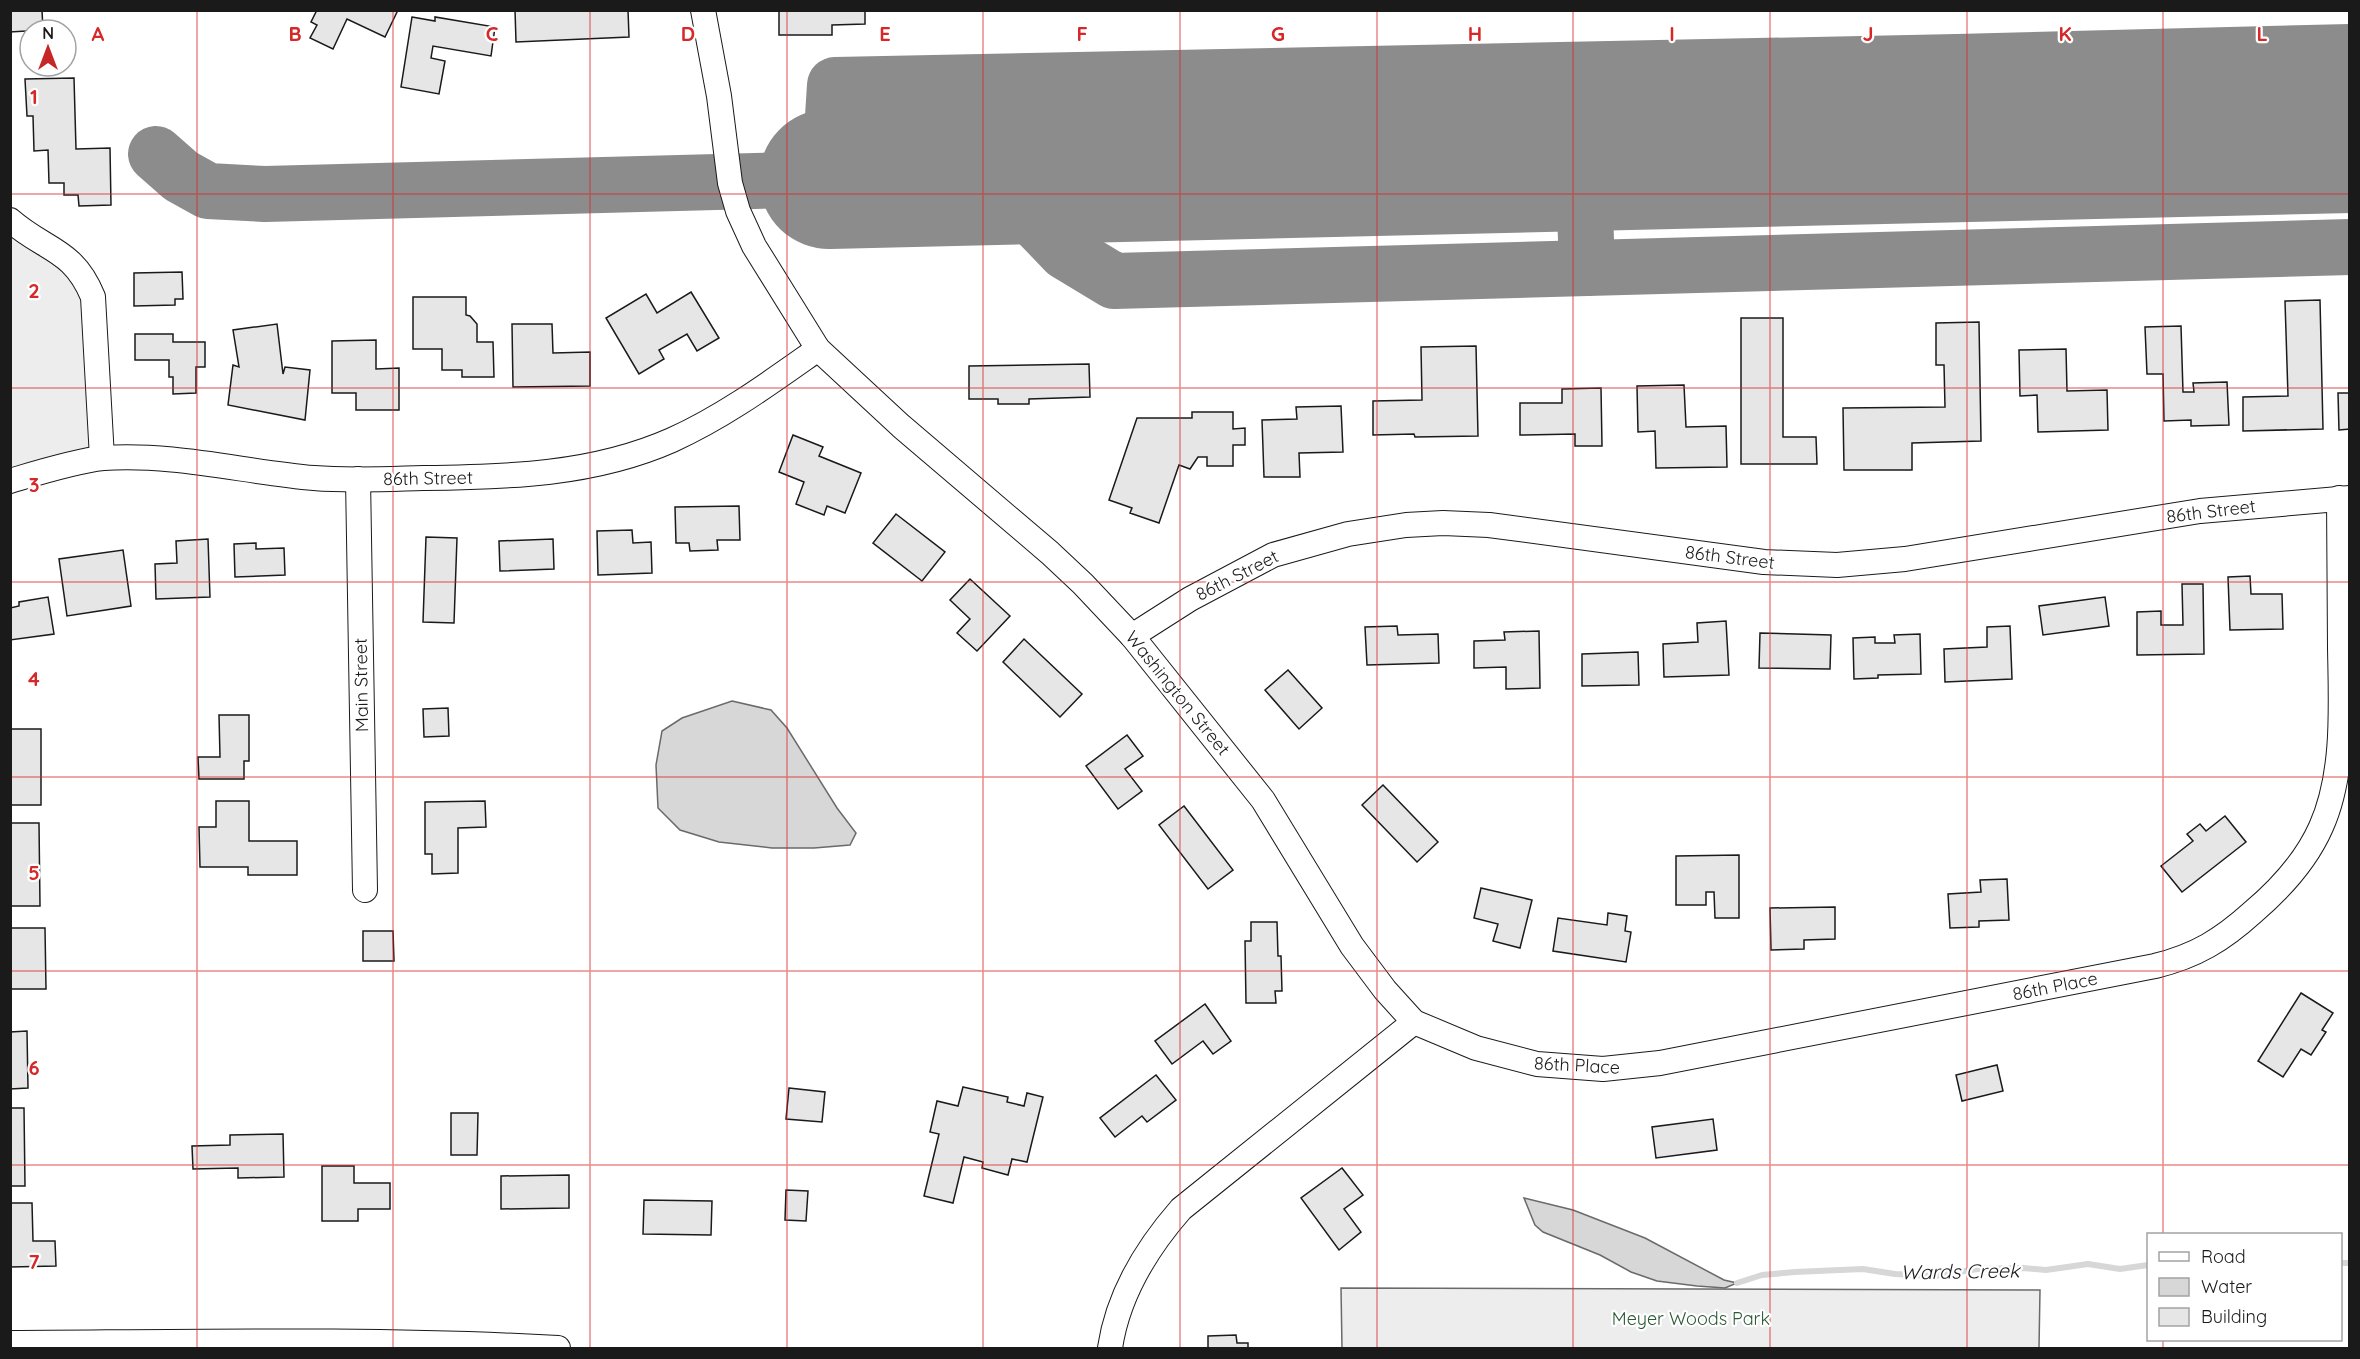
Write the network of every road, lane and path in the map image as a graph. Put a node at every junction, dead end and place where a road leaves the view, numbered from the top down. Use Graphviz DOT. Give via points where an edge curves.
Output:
graph roads {
  1 [pos="703,10"];
  2 [pos="10,220"];
  3 [pos="818,349"];
  4 [pos="102,458"];
  5 [pos="358,479"];
  6 [pos="10,481"];
  7 [pos="2344,498"];
  8 [pos="1132,636"];
  9 [pos="365,890"];
  10 [pos="1414,1022"];
  11 [pos="10,1343"];
  12 [pos="558,1348"];
  13 [pos="1110,1348"];
  1 -- 3 [label="street, Washington Street" via="730,183 738,211 754,246"];
  2 -- 4 [label="street" via="73,263 86,279 93,297"];
  3 -- 5 [label="street, 86th Street" via="734,408 670,441 628,456 563,471 505,477"];
  3 -- 8 [label="street, Washington Street" via="901,426 1050,552"];
  4 -- 5 [label="street, 86th Street" via="166,459 287,475"];
  4 -- 6 [label="street, 86th Street"];
  5 -- 9 [label="street, Main Street"];
  7 -- 8 [label="street, 86th Street" via="2200,511 1905,559 1838,565 1764,562 1489,525 1406,525 1348,534 1273,555 1190,599"];
  7 -- 10 [label="street, 86th Place" via="2341,725 2321,827 2294,870 2262,905 2204,950 2155,966 1633,1067 1537,1064 1476,1048"];
  8 -- 10 [label="street, Washington Street" via="1263,800 1352,946"];
  10 -- 13 [label="street" via="1182,1209 1163,1229 1132,1275"];
  11 -- 12 [label="street" via="284,1341"];
}
